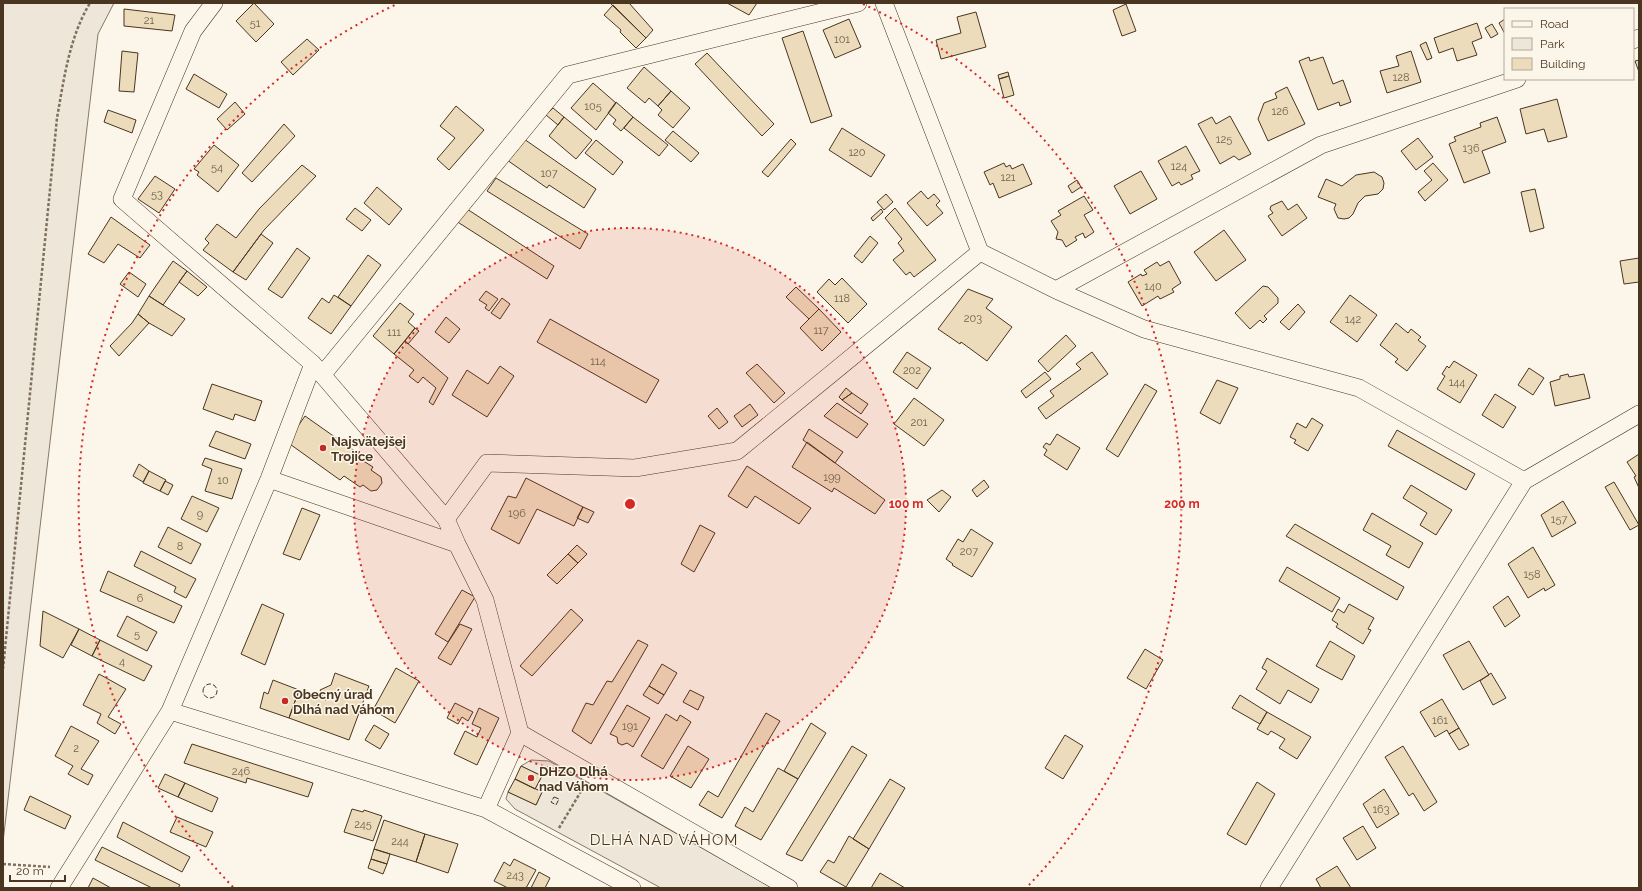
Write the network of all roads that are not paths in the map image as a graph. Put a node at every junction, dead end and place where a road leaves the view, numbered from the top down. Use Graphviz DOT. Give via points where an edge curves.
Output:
graph roads {
  1 [pos="214,3"];
  2 [pos="858,3"];
  3 [pos="884,3"];
  4 [pos="1514,80"];
  5 [pos="980,252"];
  6 [pos="1056,290"];
  7 [pos="318,369"];
  8 [pos="1639,414"];
  9 [pos="269,479"];
  10 [pos="1524,481"];
  11 [pos="446,519"];
  12 [pos="456,544"];
  13 [pos="170,710"];
  14 [pos="520,733"];
  15 [pos="486,809"];
  16 [pos="59,888"];
  17 [pos="632,888"];
  18 [pos="789,888"];
  19 [pos="1269,888"];
  1 -- 7 [label="street" via="193,31 122,199"];
  2 -- 7 [label="street" via="568,75"];
  3 -- 5 [label="street"];
  4 -- 6 [label="street" via="1321,145"];
  5 -- 6 [label="street"];
  5 -- 11 [label="street" via="737,451 635,468 487,463"];
  6 -- 10 [label="street" via="1144,329 1359,388"];
  7 -- 9 [label="street"];
  7 -- 11 [label="street"];
  8 -- 10 [label="street"];
  9 -- 12 [label="street"];
  9 -- 13 [label="street"];
  10 -- 19 [label="street"];
  11 -- 12 [label="street"];
  12 -- 14 [label="street" via="485,600"];
  13 -- 15 [label="street"];
  13 -- 16 [label="street"];
  14 -- 15 [label="street"];
  14 -- 18 [label="street"];
  15 -- 17 [label="street"];
}
